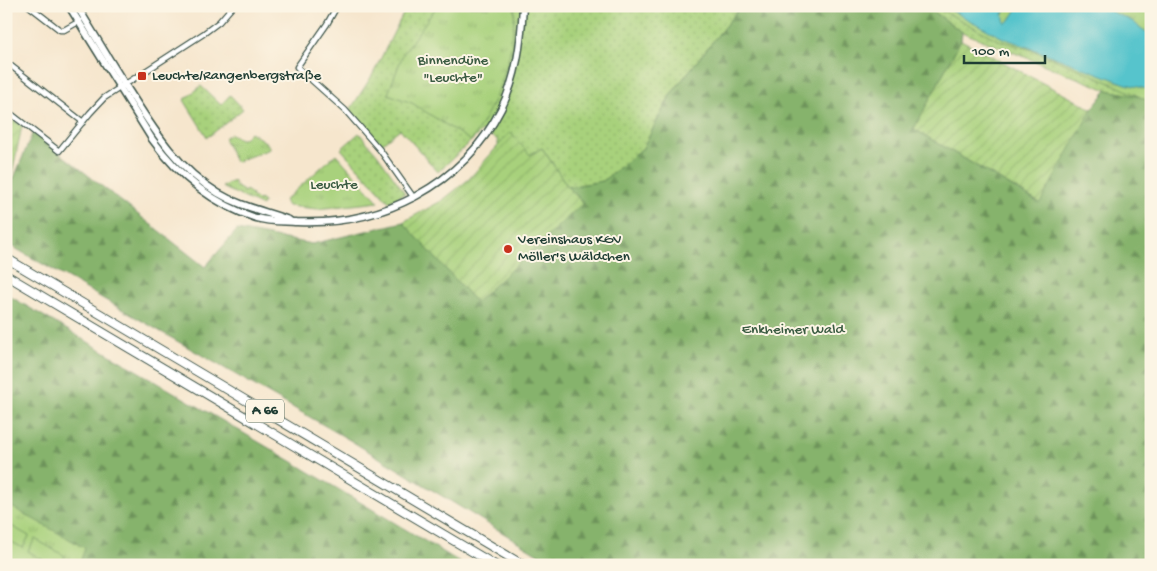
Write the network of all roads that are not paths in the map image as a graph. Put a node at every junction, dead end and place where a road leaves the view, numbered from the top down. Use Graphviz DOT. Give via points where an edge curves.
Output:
graph roads {
  1 [pos="29,6"];
  2 [pos="69,6"];
  3 [pos="77,6"];
  4 [pos="233,6"];
  5 [pos="337,6"];
  6 [pos="523,6"];
  7 [pos="81,20"];
  8 [pos="6,62"];
  9 [pos="122,86"];
  10 [pos="6,110"];
  11 [pos="83,122"];
  12 [pos="414,198"];
  13 [pos="6,258"];
  14 [pos="6,275"];
  15 [pos="496,565"];
  16 [pos="523,565"];
  1 -- 7 [label="street" via="60,30"];
  2 -- 7 [label="street"];
  3 -- 7 [label="street"];
  4 -- 9 [label="street" via="204,34"];
  5 -- 12 [label="street" via="297,67 345,110 380,150"];
  6 -- 12 [label="street" via="518,60 497,116 480,143 458,167"];
  7 -- 9 [label="street"];
  8 -- 11 [label="street"];
  9 -- 11 [label="street" via="100,101"];
  9 -- 12 [label="street" via="188,171 210,191 243,206 293,222 325,223 376,213"];
  10 -- 11 [label="street" via="59,152"];
  13 -- 16 [label="highway, A 66"];
  14 -- 15 [label="highway, A 66"];
}
